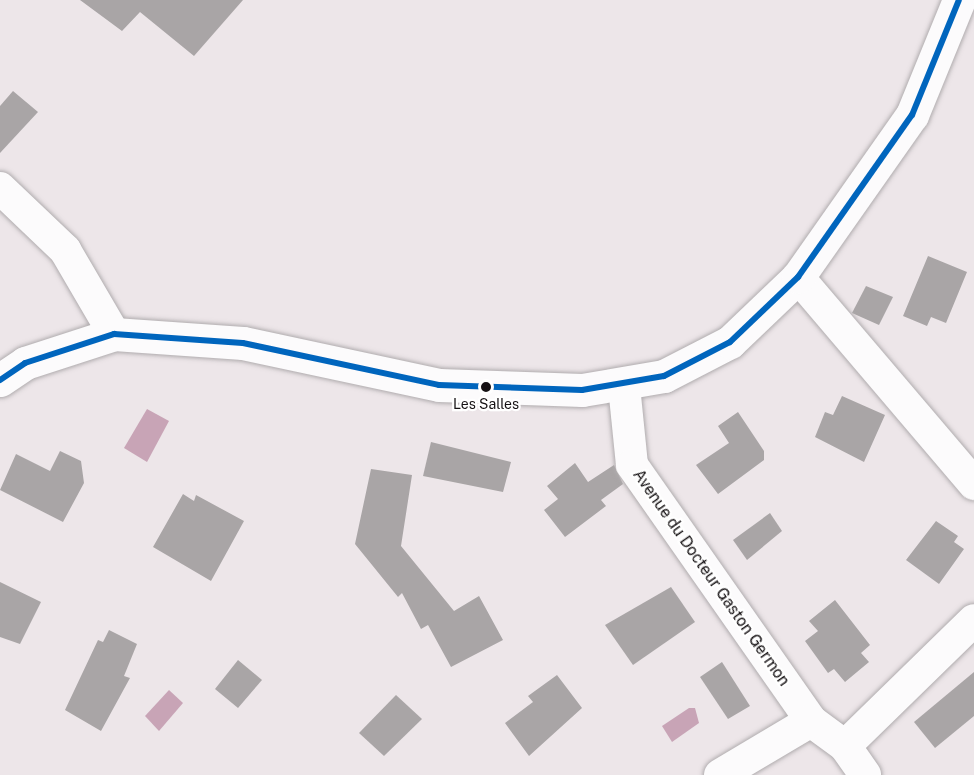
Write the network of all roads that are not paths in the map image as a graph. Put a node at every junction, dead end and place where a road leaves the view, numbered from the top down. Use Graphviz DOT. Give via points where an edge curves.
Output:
graph roads {
  1 [pos="959,0"];
  2 [pos="0,188"];
  3 [pos="798,277"];
  4 [pos="114,334"];
  5 [pos="0,380"];
  6 [pos="624,386"];
  7 [pos="974,484"];
  8 [pos="974,620"];
  9 [pos="812,722"];
  10 [pos="845,747"];
  11 [pos="720,775"];
  12 [pos="865,775"];
  1 -- 3 [label="street" via="948,38 912,115"];
  2 -- 4 [label="street" via="65,250"];
  3 -- 6 [label="street" via="730,342 664,376"];
  3 -- 7 [label="street"];
  4 -- 5 [label="street" via="25,363"];
  4 -- 6 [label="street" via="243,343 439,385 582,390"];
  6 -- 9 [label="street, Avenue du Docteur Gaston Germon" via="632,465"];
  8 -- 10 [label="street"];
  9 -- 10 [label="street, Avenue du Docteur Gaston Germon"];
  9 -- 11 [label="street"];
  10 -- 12 [label="street, Avenue du Docteur Gaston Germon"];
}
